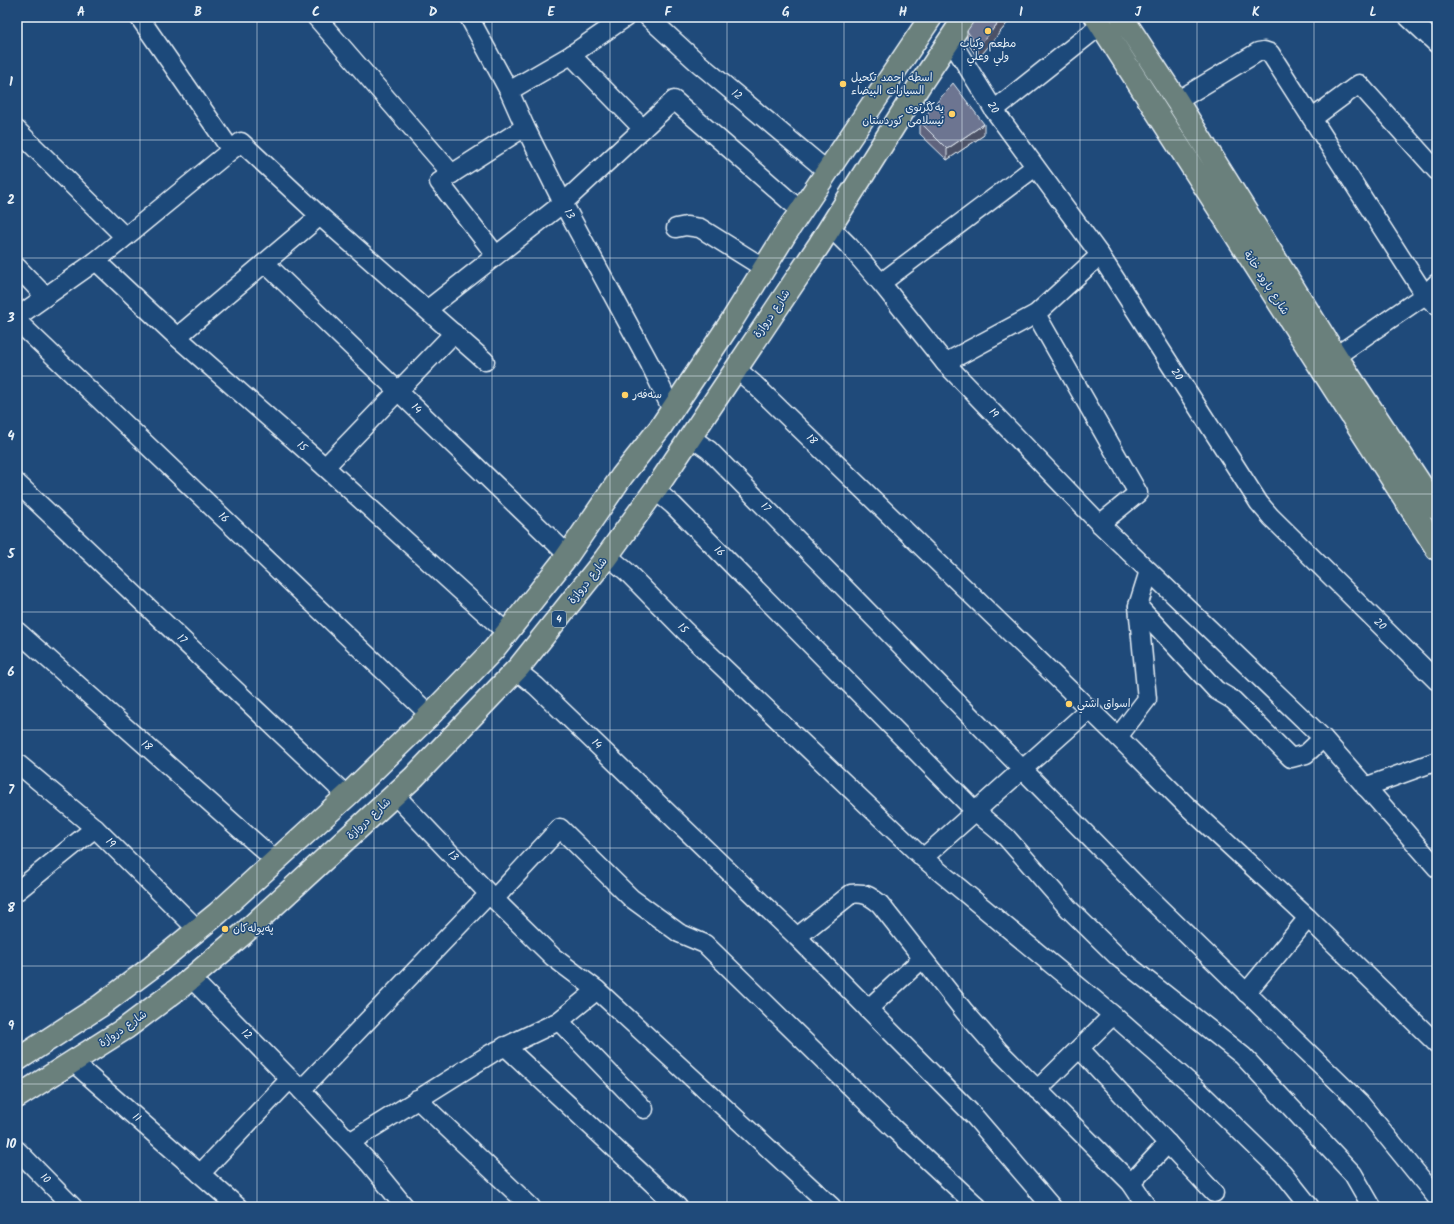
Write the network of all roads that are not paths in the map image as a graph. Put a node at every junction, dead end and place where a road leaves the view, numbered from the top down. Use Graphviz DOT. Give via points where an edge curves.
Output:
graph roads {
  1 [pos="139,17"];
  2 [pos="316,17"];
  3 [pos="468,17"];
  4 [pos="626,17"];
  5 [pos="648,17"];
  6 [pos="931,17"];
  7 [pos="965,17"];
  8 [pos="1122,17"];
  9 [pos="1408,17"];
  10 [pos="1098,21"];
  11 [pos="950,39"];
  12 [pos="1437,44"];
  13 [pos="571,55"];
  14 [pos="509,91"];
  15 [pos="1177,101"];
  16 [pos="994,110"];
  17 [pos="1313,118"];
  18 [pos="525,127"];
  19 [pos="642,129"];
  20 [pos="17,130"];
  21 [pos="231,150"];
  22 [pos="1035,166"];
  23 [pos="827,171"];
  24 [pos="1437,171"];
  25 [pos="452,174"];
  26 [pos="563,203"];
  27 [pos="801,211"];
  28 [pos="320,216"];
  29 [pos="830,227"];
  30 [pos="676,228"];
  31 [pos="125,237"];
  32 [pos="495,254"];
  33 [pos="1100,255"];
  34 [pos="96,261"];
  35 [pos="265,263"];
  36 [pos="17,267"];
  37 [pos="764,268"];
  38 [pos="881,283"];
  39 [pos="1433,295"];
  40 [pos="45,296"];
  41 [pos="428,309"];
  42 [pos="1036,314"];
  43 [pos="17,317"];
  44 [pos="17,321"];
  45 [pos="454,333"];
  46 [pos="177,337"];
  47 [pos="1336,356"];
  48 [pos="485,361"];
  49 [pos="945,363"];
  50 [pos="735,368"];
  51 [pos="397,392"];
  52 [pos="672,410"];
  53 [pos="689,436"];
  54 [pos="325,467"];
  55 [pos="17,483"];
  56 [pos="655,490"];
  57 [pos="1437,509"];
  58 [pos="1100,524"];
  59 [pos="1437,549"];
  60 [pos="568,555"];
  61 [pos="608,556"];
  62 [pos="1149,571"];
  63 [pos="1138,606"];
  64 [pos="17,631"];
  65 [pos="507,633"];
  66 [pos="517,671"];
  67 [pos="1437,680"];
  68 [pos="1089,710"];
  69 [pos="430,715"];
  70 [pos="413,732"];
  71 [pos="1118,737"];
  72 [pos="1323,738"];
  73 [pos="437,754"];
  74 [pos="1437,761"];
  75 [pos="17,763"];
  76 [pos="1023,770"];
  77 [pos="1365,787"];
  78 [pos="395,795"];
  79 [pos="347,796"];
  80 [pos="976,812"];
  81 [pos="95,828"];
  82 [pos="923,858"];
  83 [pos="276,861"];
  84 [pos="1437,868"];
  85 [pos="17,891"];
  86 [pos="492,896"];
  87 [pos="1308,918"];
  88 [pos="198,930"];
  89 [pos="797,937"];
  90 [pos="922,959"];
  91 [pos="191,978"];
  92 [pos="597,990"];
  93 [pos="1246,993"];
  94 [pos="868,1009"];
  95 [pos="1113,1015"];
  96 [pos="559,1021"];
  97 [pos="1437,1044"];
  98 [pos="505,1046"];
  99 [pos="1080,1049"];
  100 [pos="17,1060"];
  101 [pos="74,1062"];
  102 [pos="295,1085"];
  103 [pos="1037,1090"];
  104 [pos="17,1097"];
  105 [pos="417,1099"];
  106 [pos="644,1109"];
  107 [pos="350,1142"];
  108 [pos="1168,1143"];
  109 [pos="17,1150"];
  110 [pos="200,1174"];
  111 [pos="1131,1183"];
  112 [pos="1214,1193"];
  113 [pos="1437,1198"];
  114 [pos="73,1207"];
  115 [pos="238,1207"];
  116 [pos="405,1207"];
  117 [pos="531,1207"];
  118 [pos="678,1207"];
  119 [pos="832,1207"];
  120 [pos="978,1207"];
  121 [pos="1052,1207"];
  122 [pos="1147,1207"];
  123 [pos="1310,1207"];
  124 [pos="1372,1207"];
  1 -- 21 [label="street"];
  2 -- 25 [label="street"];
  3 -- 14 [label="street, 13"];
  4 -- 13 [label="street"];
  5 -- 23 [label="street, 12" via="696,61"];
  6 -- 23 [label="main road"];
  7 -- 11 [label="main road, شارع دروازة / 4"];
  8 -- 15 [label="main road, شارع بارود خانة"];
  9 -- 12 [label="street"];
  10 -- 16 [label="street"];
  10 -- 59 [label="main road, شارع بارود خانة"];
  11 -- 16 [label="street, 20"];
  11 -- 29 [label="main road, شارع دروازة / 4"];
  13 -- 14 [label="street"];
  13 -- 19 [label="street"];
  14 -- 18 [label="street, 13"];
  15 -- 17 [label="street" via="1258,52 1264,51 1270,53"];
  15 -- 47 [label="main road, شارع بارود خانة"];
  16 -- 22 [label="street, 20"];
  17 -- 24 [label="street" via="1359,84"];
  17 -- 39 [label="street"];
  18 -- 25 [label="street"];
  18 -- 26 [label="street, 13"];
  19 -- 26 [label="street"];
  19 -- 27 [label="street" via="674,100"];
  20 -- 31 [label="street"];
  21 -- 28 [label="street" via="241,142"];
  21 -- 31 [label="street"];
  22 -- 33 [label="street, 20"];
  22 -- 38 [label="street"];
  23 -- 27 [label="main road"];
  25 -- 32 [label="street" via="439,182"];
  26 -- 32 [label="street"];
  26 -- 52 [label="street, 13"];
  27 -- 37 [label="main road"];
  28 -- 35 [label="street"];
  28 -- 41 [label="street"];
  29 -- 38 [label="street, 19"];
  29 -- 50 [label="main road, شارع دروازة / 4"];
  30 -- 37 [label="street" via="700,228"];
  31 -- 34 [label="street"];
  32 -- 41 [label="street"];
  33 -- 42 [label="street"];
  33 -- 67 [label="street, 20" via="1259,503"];
  34 -- 40 [label="street"];
  34 -- 46 [label="street, 15"];
  35 -- 46 [label="street"];
  35 -- 51 [label="street, 14"];
  36 -- 40 [label="street"];
  37 -- 52 [label="main road"];
  38 -- 49 [label="street, 19"];
  39 -- 47 [label="street"];
  40 -- 43 [label="street"];
  41 -- 45 [label="street"];
  42 -- 49 [label="street"];
  42 -- 58 [label="street" via="1138,493"];
  44 -- 69 [label="street, 16"];
  45 -- 48 [label="street"];
  45 -- 51 [label="street"];
  46 -- 54 [label="street, 15"];
  47 -- 57 [label="main road, شارع بارود خانة"];
  49 -- 58 [label="street, 19"];
  50 -- 53 [label="main road, شارع دروازة / 4"];
  50 -- 68 [label="street, 18"];
  51 -- 54 [label="street"];
  51 -- 60 [label="street, 14"];
  52 -- 60 [label="main road" via="622,476"];
  53 -- 56 [label="main road, شارع دروازة / 4"];
  53 -- 76 [label="street, 17" via="709,450"];
  54 -- 65 [label="street, 15"];
  55 -- 79 [label="street, 17"];
  56 -- 61 [label="main road, شارع دروازة / 4"];
  56 -- 80 [label="street, 16"];
  58 -- 62 [label="street, 19"];
  60 -- 65 [label="main road"];
  61 -- 66 [label="main road, شارع دروازة / 4"];
  61 -- 82 [label="street, 15"];
  62 -- 63 [label="street"];
  62 -- 72 [label="street, 19"];
  63 -- 71 [label="street" via="1147,699"];
  63 -- 72 [label="street" via="1216,690 1233,700 1291,758 1306,754"];
  64 -- 83 [label="street, 18"];
  65 -- 69 [label="main road"];
  66 -- 73 [label="main road, شارع دروازة / 4"];
  66 -- 89 [label="street, 14" via="536,686"];
  68 -- 71 [label="street, 18"];
  68 -- 76 [label="street"];
  69 -- 70 [label="main road"];
  70 -- 73 [label="main road"];
  70 -- 79 [label="main road"];
  71 -- 87 [label="street, 18" via="1188,807"];
  72 -- 77 [label="street, 19"];
  73 -- 78 [label="main road, شارع دروازة / 4"];
  74 -- 77 [label="street"];
  75 -- 81 [label="street, 19"];
  76 -- 80 [label="street"];
  76 -- 93 [label="street, 17"];
  77 -- 84 [label="street, 19"];
  78 -- 86 [label="street, 13"];
  78 -- 91 [label="main road, شارع دروازة / 4" via="276,905"];
  79 -- 83 [label="main road"];
  80 -- 82 [label="street"];
  80 -- 124 [label="street, 16" via="1006,838 1068,909 1120,958 1243,1056 1353,1174"];
  81 -- 85 [label="street"];
  81 -- 88 [label="street, 19"];
  82 -- 95 [label="street, 15"];
  83 -- 88 [label="main road"];
  86 -- 92 [label="street, 13" via="553,957"];
  86 -- 102 [label="street"];
  86 -- 120 [label="street" via="560,828 630,898 679,933 705,944 894,1129"];
  87 -- 93 [label="street"];
  87 -- 97 [label="street, 18"];
  88 -- 100 [label="main road" via="100,1006"];
  89 -- 90 [label="street" via="851,894 860,893 869,895 880,904"];
  89 -- 94 [label="street, 14"];
  90 -- 94 [label="street"];
  90 -- 103 [label="street" via="964,1011"];
  91 -- 101 [label="main road, شارع دروازة / 4" via="126,1028"];
  91 -- 102 [label="street, 12"];
  92 -- 96 [label="street"];
  92 -- 119 [label="street, 13"];
  93 -- 113 [label="street, 17" via="1360,1103"];
  94 -- 121 [label="street, 14" via="974,1116"];
  95 -- 99 [label="street"];
  95 -- 123 [label="street, 15" via="1253,1143 1283,1173"];
  96 -- 98 [label="street"];
  96 -- 106 [label="street"];
  98 -- 105 [label="street"];
  98 -- 118 [label="street"];
  99 -- 103 [label="street"];
  99 -- 108 [label="street"];
  101 -- 104 [label="main road, شارع دروازة / 4"];
  101 -- 110 [label="street, 11"];
  102 -- 107 [label="street, 12"];
  102 -- 110 [label="street"];
  103 -- 111 [label="street"];
  105 -- 107 [label="street"];
  105 -- 117 [label="street"];
  107 -- 116 [label="street, 12"];
  108 -- 111 [label="street"];
  108 -- 112 [label="street"];
  109 -- 114 [label="street, 10"];
  110 -- 115 [label="street, 11"];
  111 -- 122 [label="street"];
}
